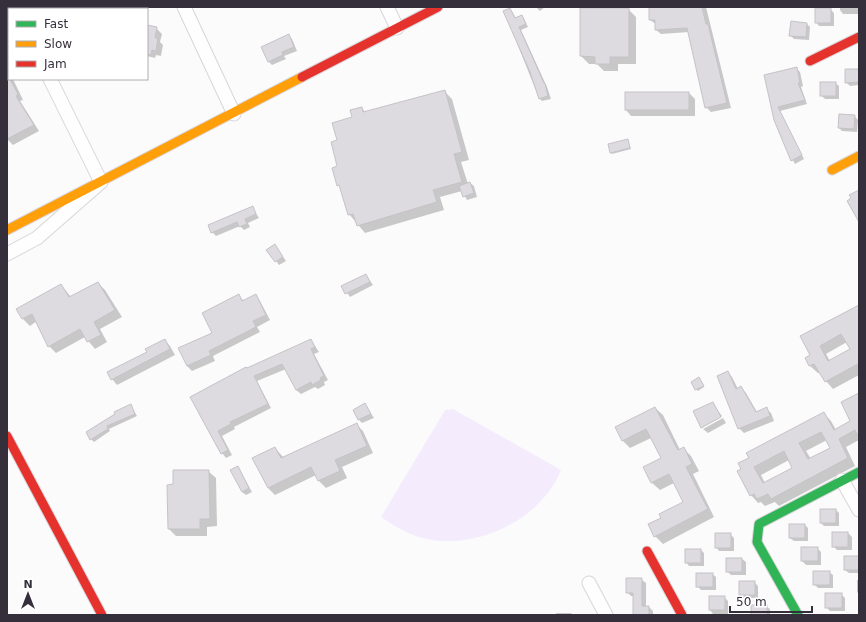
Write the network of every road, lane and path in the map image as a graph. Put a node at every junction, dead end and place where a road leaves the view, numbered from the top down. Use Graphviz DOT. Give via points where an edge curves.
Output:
graph roads {
  1 [pos="184,7"];
  2 [pos="387,7"];
  3 [pos="438,7"];
  4 [pos="397,28"];
  5 [pos="859,37"];
  6 [pos="810,61"];
  7 [pos="50,80"];
  8 [pos="234,114"];
  9 [pos="859,156"];
  10 [pos="832,170"];
  11 [pos="101,182"];
  12 [pos="7,230"];
  13 [pos="7,254"];
  14 [pos="7,436"];
  15 [pos="859,472"];
  16 [pos="842,480"];
  17 [pos="859,510"];
  18 [pos="647,551"];
  19 [pos="589,583"];
  20 [pos="102,615"];
  21 [pos="606,615"];
  22 [pos="682,615"];
  23 [pos="798,615"];
  1 -- 8 [label="street"];
  2 -- 4 [label="street"];
  3 -- 4 [label="street"];
  4 -- 8 [label="street"];
  5 -- 6 [label="street"];
  7 -- 11 [label="street"];
  8 -- 11 [label="street"];
  9 -- 10 [label="street"];
  11 -- 12 [label="street"];
  11 -- 13 [label="street" via="37,238"];
  14 -- 20 [label="street"];
  15 -- 16 [label="street"];
  16 -- 17 [label="street"];
  16 -- 23 [label="street" via="759,524 757,542"];
  18 -- 22 [label="street"];
  19 -- 21 [label="street"];
}
